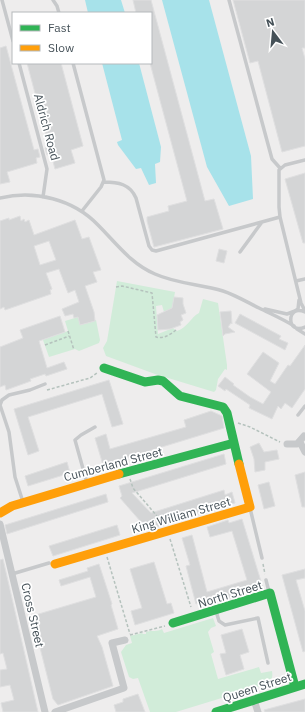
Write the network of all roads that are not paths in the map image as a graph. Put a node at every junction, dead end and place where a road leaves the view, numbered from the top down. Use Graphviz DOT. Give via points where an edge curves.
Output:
graph roads {
  1 [pos="2,0"];
  2 [pos="53,0"];
  3 [pos="229,0"];
  4 [pos="59,12"];
  5 [pos="12,37"];
  6 [pos="19,64"];
  7 [pos="73,64"];
  8 [pos="305,160"];
  9 [pos="280,168"];
  10 [pos="104,182"];
  11 [pos="43,197"];
  12 [pos="0,198"];
  13 [pos="82,212"];
  14 [pos="280,217"];
  15 [pos="262,222"];
  16 [pos="240,252"];
  17 [pos="305,279"];
  18 [pos="296,281"];
  19 [pos="298,287"];
  20 [pos="258,308"];
  21 [pos="295,312"];
  22 [pos="305,312"];
  23 [pos="294,327"];
  24 [pos="305,327"];
  25 [pos="305,334"];
  26 [pos="104,368"];
  27 [pos="45,384"];
  28 [pos="305,406"];
  29 [pos="298,416"];
  30 [pos="95,427"];
  31 [pos="234,443"];
  32 [pos="287,444"];
  33 [pos="305,452"];
  34 [pos="87,483"];
  35 [pos="23,502"];
  36 [pos="250,507"];
  37 [pos="0,513"];
  38 [pos="0,524"];
  39 [pos="262,558"];
  40 [pos="52,564"];
  41 [pos="12,574"];
  42 [pos="266,580"];
  43 [pos="270,593"];
  44 [pos="216,610"];
  45 [pos="173,623"];
  46 [pos="127,637"];
  47 [pos="268,662"];
  48 [pos="305,684"];
  49 [pos="295,687"];
  50 [pos="254,700"];
  51 [pos="45,712"];
  52 [pos="55,712"];
  53 [pos="216,712"];
  54 [pos="258,712"];
  1 -- 5 [label="lane"];
  2 -- 4 [label="lane"];
  3 -- 9 [label="lane" via="272,159"];
  6 -- 11 [label="lane, Aldrich Road" via="47,169"];
  7 -- 10 [label="lane"];
  8 -- 9 [label="lane"];
  9 -- 14 [label="lane"];
  10 -- 13 [label="lane"];
  10 -- 15 [label="lane" via="120,183 132,191 149,246 154,251"];
  11 -- 12 [label="lane" via="20,195"];
  11 -- 13 [label="lane" via="63,202"];
  13 -- 20 [label="lane" via="146,270 167,278 222,291"];
  14 -- 15 [label="lane"];
  14 -- 18 [label="lane"];
  15 -- 16 [label="lane"];
  17 -- 18 [label="lane"];
  18 -- 19 [label="lane"];
  19 -- 21 [label="lane" via="299,306"];
  19 -- 22 [label="lane"];
  20 -- 21 [label="lane" via="286,314"];
  20 -- 23 [label="lane"];
  21 -- 22 [label="lane"];
  21 -- 23 [label="lane" via="291,318"];
  23 -- 24 [label="lane"];
  23 -- 25 [label="lane"];
  26 -- 31 [label="street, King William Street" via="145,382 166,382 184,397 222,407"];
  27 -- 35 [label="lane" via="9,395 0,405 9,432 15,477"];
  28 -- 29 [label="lane"];
  30 -- 34 [label="lane" via="74,440"];
  31 -- 34 [label="street, Cumberland Street"];
  31 -- 36 [label="street, King William Street"];
  32 -- 33 [label="street" via="295,444 302,439"];
  34 -- 35 [label="street, Cumberland Street"];
  35 -- 37 [label="street, Cumberland Street"];
  36 -- 39 [label="lane"];
  36 -- 40 [label="street, King William Street"];
  38 -- 41 [label="street, Cross Street"];
  40 -- 41 [label="lane"];
  41 -- 51 [label="street, Cross Street"];
  42 -- 43 [label="lane"];
  43 -- 44 [label="street, North Street"];
  43 -- 49 [label="street, North Street"];
  44 -- 45 [label="street, North Street"];
  44 -- 47 [label="lane" via="219,621 225,625 258,618"];
  46 -- 52 [label="street" via="112,644 124,688"];
  48 -- 49 [label="street, Queen Street"];
  49 -- 50 [label="street, Queen Street"];
  50 -- 53 [label="street, Queen Street"];
  50 -- 54 [label="street"];
}
